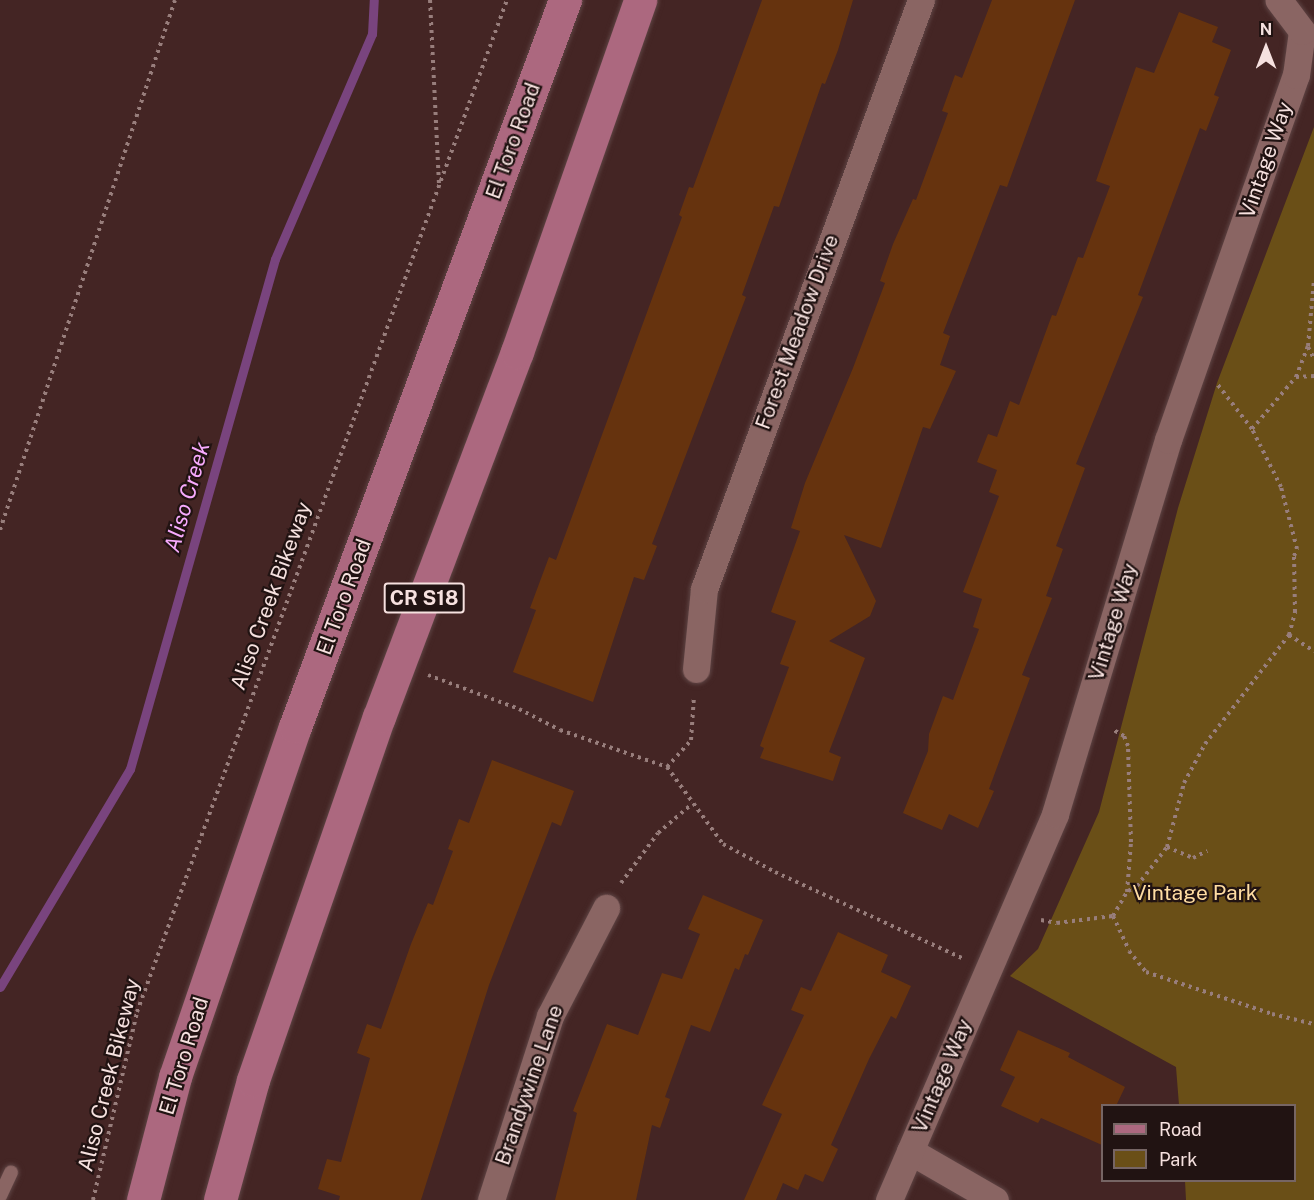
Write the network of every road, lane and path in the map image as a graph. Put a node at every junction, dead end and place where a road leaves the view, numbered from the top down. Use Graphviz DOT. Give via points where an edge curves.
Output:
graph roads {
  1 [pos="175,0"];
  2 [pos="430,0"];
  3 [pos="507,0"];
  4 [pos="565,0"];
  5 [pos="640,0"];
  6 [pos="921,0"];
  7 [pos="1279,0"];
  8 [pos="439,189"];
  9 [pos="1314,280"];
  10 [pos="1308,346"];
  11 [pos="1314,359"];
  12 [pos="1192,370"];
  13 [pos="1314,376"];
  14 [pos="1296,377"];
  15 [pos="1252,429"];
  16 [pos="0,530"];
  17 [pos="1288,635"];
  18 [pos="1314,651"];
  19 [pos="399,664"];
  20 [pos="696,669"];
  21 [pos="1085,715"];
  22 [pos="667,767"];
  23 [pos="692,804"];
  24 [pos="1167,847"];
  25 [pos="1207,851"];
  26 [pos="1127,892"];
  27 [pos="606,908"];
  28 [pos="1012,914"];
  29 [pos="1113,916"];
  30 [pos="988,970"];
  31 [pos="1314,1024"];
  32 [pos="910,1151"];
  33 [pos="11,1172"];
  34 [pos="0,1196"];
  35 [pos="93,1200"];
  36 [pos="143,1200"];
  37 [pos="220,1200"];
  38 [pos="491,1200"];
  39 [pos="889,1200"];
  40 [pos="995,1200"];
  1 -- 16 [label="path"];
  2 -- 8 [label="path, Aliso Creek Bikeway"];
  3 -- 8 [label="path"];
  4 -- 36 [label="main road, El Toro Road" via="295,728 175,1077"];
  5 -- 19 [label="main road, CR S18" via="516,352"];
  6 -- 20 [label="street, Forest Meadow Drive" via="704,589"];
  7 -- 12 [label="street, Vintage Way" via="1302,31 1296,75"];
  8 -- 35 [label="path, Aliso Creek Bikeway" via="136,1012"];
  9 -- 10 [label="path"];
  10 -- 11 [label="path"];
  10 -- 14 [label="path"];
  12 -- 15 [label="path" via="1221,387"];
  12 -- 21 [label="street, Vintage Way"];
  13 -- 14 [label="path"];
  14 -- 15 [label="path"];
  15 -- 17 [label="path" via="1281,488 1298,549 1294,556 1295,612"];
  17 -- 18 [label="path"];
  17 -- 24 [label="path" via="1205,744 1184,783"];
  19 -- 22 [label="path" via="519,709 560,730"];
  19 -- 37 [label="main road, CR S18" via="253,1080"];
  20 -- 22 [label="path" via="691,740"];
  21 -- 26 [label="path" via="1124,736 1128,746 1131,842"];
  21 -- 28 [label="street, Vintage Way" via="1055,814"];
  22 -- 23 [label="path"];
  23 -- 27 [label="path" via="636,859"];
  23 -- 30 [label="path" via="723,844 775,873"];
  24 -- 25 [label="path" via="1193,858"];
  24 -- 26 [label="path" via="1137,886"];
  26 -- 29 [label="path"];
  27 -- 38 [label="street, Brandywine Lane" via="550,1017"];
  28 -- 29 [label="path" via="1057,923"];
  28 -- 30 [label="street, Vintage Way"];
  29 -- 31 [label="path" via="1129,951 1146,972"];
  30 -- 32 [label="street, Vintage Way"];
  32 -- 39 [label="street, Vintage Way"];
  32 -- 40 [label="street"];
  33 -- 34 [label="lane"];
}
